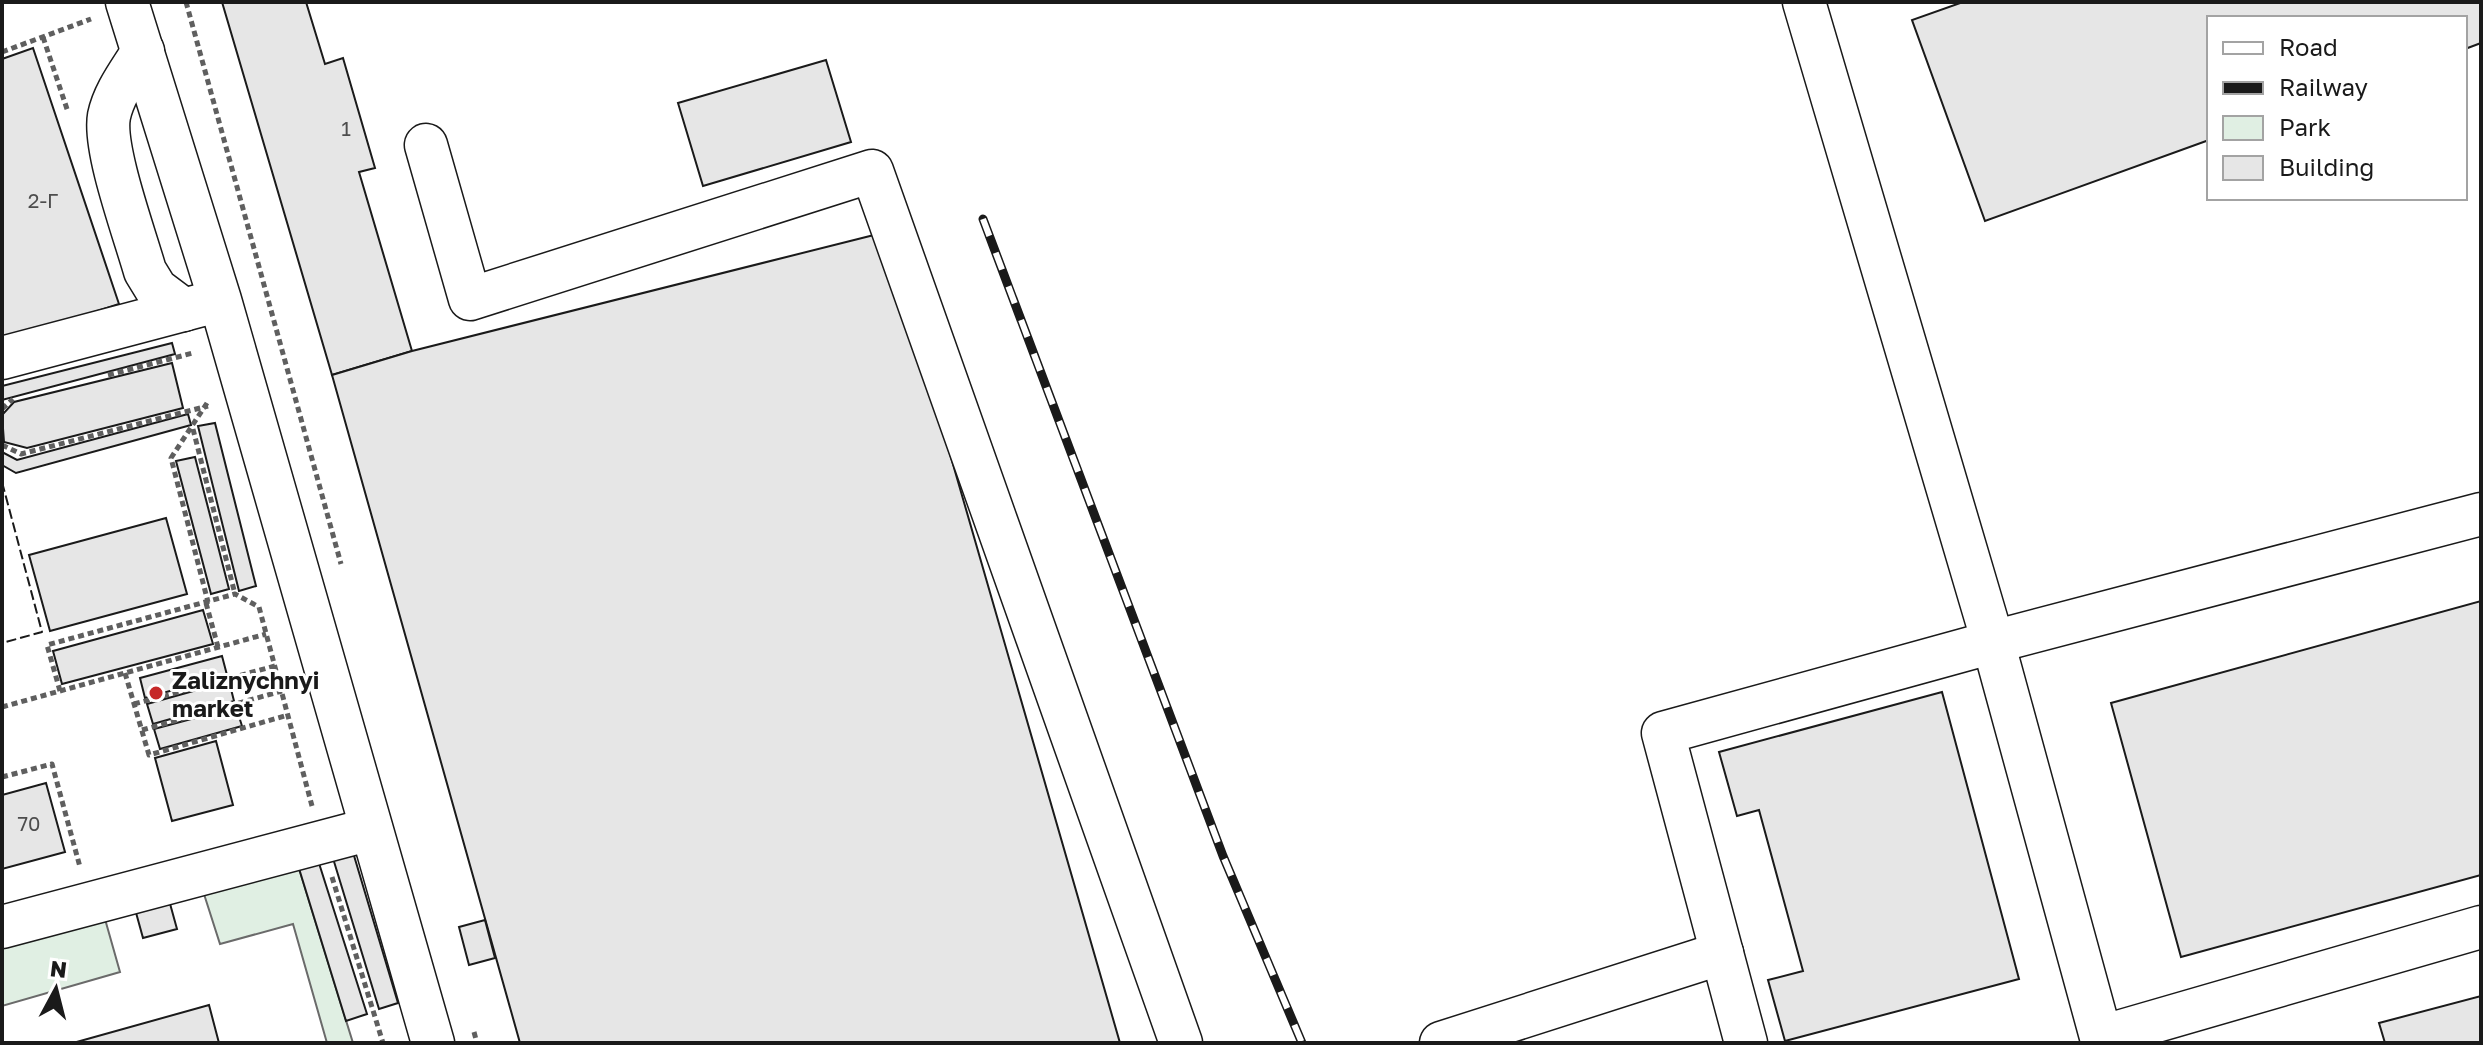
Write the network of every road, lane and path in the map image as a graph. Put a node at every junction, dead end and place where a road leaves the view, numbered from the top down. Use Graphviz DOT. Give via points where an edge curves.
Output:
graph roads {
  1 [pos="186,2"];
  2 [pos="1804,2"];
  3 [pos="128,4"];
  4 [pos="143,51"];
  5 [pos="2,52"];
  6 [pos="426,145"];
  7 [pos="202,305"];
  8 [pos="193,353"];
  9 [pos="285,356"];
  10 [pos="2,358"];
  11 [pos="197,366"];
  12 [pos="101,376"];
  13 [pos="204,392"];
  14 [pos="24,396"];
  15 [pos="208,406"];
  16 [pos="2,409"];
  17 [pos="192,428"];
  18 [pos="2,445"];
  19 [pos="2481,514"];
  20 [pos="207,602"];
  21 [pos="266,634"];
  22 [pos="1993,642"];
  23 [pos="218,647"];
  24 [pos="275,666"];
  25 [pos="125,673"];
  26 [pos="60,691"];
  27 [pos="282,691"];
  28 [pos="134,704"];
  29 [pos="2,707"];
  30 [pos="288,715"];
  31 [pos="142,730"];
  32 [pos="2,777"];
  33 [pos="371,829"];
  34 [pos="90,904"];
  35 [pos="2,927"];
  36 [pos="2481,927"];
  37 [pos="1722,953"];
  38 [pos="433,1043"];
  39 [pos="1181,1043"];
  40 [pos="1441,1043"];
  41 [pos="1746,1043"];
  1 -- 9 [label="path"];
  2 -- 22 [label="street"];
  3 -- 4 [label="street"];
  3 -- 5 [label="path"];
  4 -- 7 [label="street"];
  4 -- 7 [label="street" via="117,93 109,116 109,143 145,271 156,289"];
  6 -- 39 [label="street" via="470,299 872,171"];
  7 -- 8 [label="path"];
  7 -- 10 [label="street"];
  7 -- 33 [label="street"];
  8 -- 11 [label="path"];
  8 -- 12 [label="path"];
  13 -- 15 [label="path"];
  14 -- 16 [label="path" via="9,400"];
  15 -- 17 [label="path"];
  15 -- 18 [label="path" via="21,454"];
  17 -- 20 [label="path" via="171,458"];
  17 -- 20 [label="path" via="235,594"];
  19 -- 22 [label="street"];
  20 -- 23 [label="path"];
  20 -- 26 [label="path" via="47,645"];
  21 -- 23 [label="path"];
  22 -- 36 [label="street" via="2101,1037"];
  22 -- 37 [label="street" via="1663,733"];
  23 -- 25 [label="path"];
  24 -- 28 [label="path"];
  25 -- 26 [label="path"];
  25 -- 28 [label="path"];
  26 -- 29 [label="path"];
  27 -- 31 [label="path"];
  28 -- 31 [label="path"];
  30 -- 31 [label="path" via="149,755"];
  32 -- 34 [label="path" via="52,764"];
  33 -- 34 [label="street"];
  33 -- 38 [label="street"];
  34 -- 35 [label="street"];
  37 -- 40 [label="street"];
  37 -- 41 [label="street"];
}
